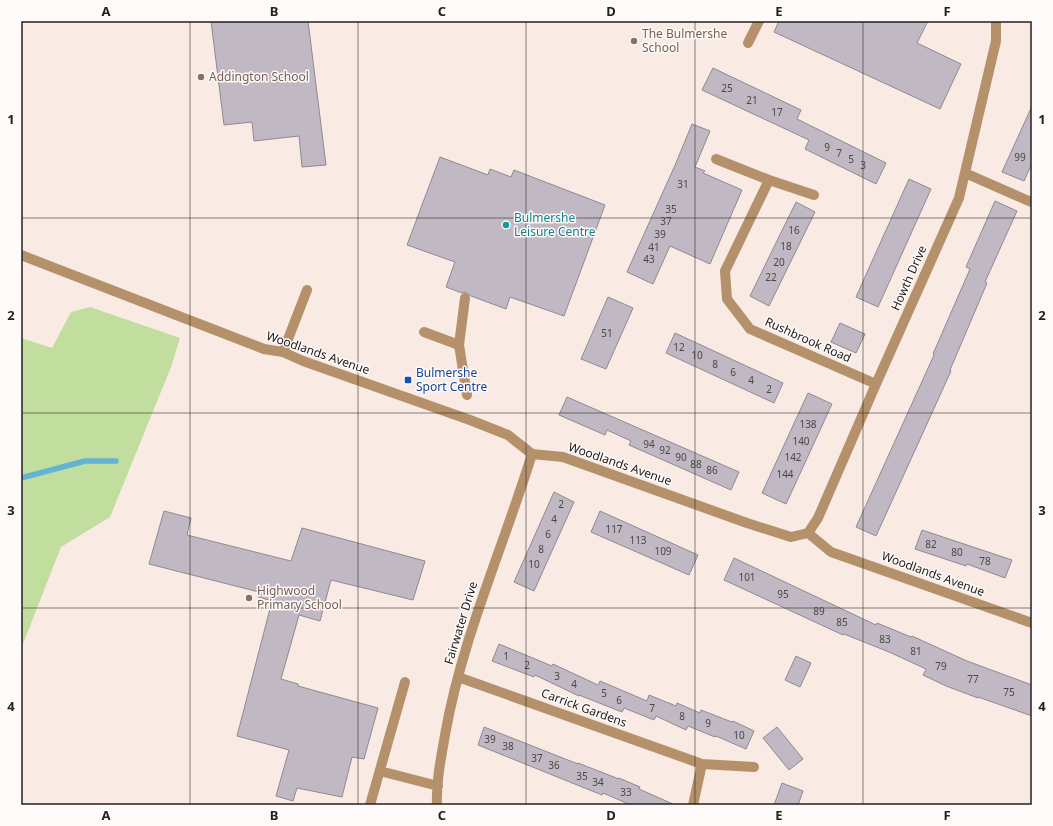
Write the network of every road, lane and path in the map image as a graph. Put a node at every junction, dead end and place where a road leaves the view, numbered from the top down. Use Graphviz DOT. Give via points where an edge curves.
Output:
graph roads {
  1 [pos="759,21"];
  2 [pos="996,21"];
  3 [pos="748,43"];
  4 [pos="716,159"];
  5 [pos="965,173"];
  6 [pos="769,180"];
  7 [pos="814,195"];
  8 [pos="1032,202"];
  9 [pos="21,255"];
  10 [pos="307,290"];
  11 [pos="465,298"];
  12 [pos="424,332"];
  13 [pos="459,345"];
  14 [pos="283,352"];
  15 [pos="876,384"];
  16 [pos="467,395"];
  17 [pos="532,454"];
  18 [pos="808,533"];
  19 [pos="1032,623"];
  20 [pos="458,677"];
  21 [pos="405,682"];
  22 [pos="702,764"];
  23 [pos="754,767"];
  24 [pos="380,771"];
  25 [pos="438,786"];
  26 [pos="370,805"];
  27 [pos="437,805"];
  28 [pos="692,805"];
  1 -- 3 [label="street"];
  2 -- 5 [label="street, Howth Drive" via="996,41"];
  4 -- 6 [label="street"];
  5 -- 8 [label="street"];
  5 -- 15 [label="street, Howth Drive" via="959,198"];
  6 -- 7 [label="street"];
  6 -- 15 [label="street, Rushbrook Road" via="725,271 727,299 750,329"];
  9 -- 14 [label="street, Woodlands Avenue" via="264,349"];
  10 -- 14 [label="street"];
  11 -- 13 [label="street"];
  12 -- 13 [label="street"];
  13 -- 16 [label="street"];
  14 -- 17 [label="street, Woodlands Avenue" via="508,435"];
  15 -- 18 [label="street, Howth Drive" via="818,518"];
  17 -- 18 [label="street, Woodlands Avenue" via="562,457 791,537"];
  17 -- 20 [label="street, Fairwater Drive" via="478,609"];
  18 -- 19 [label="street, Woodlands Avenue" via="831,552"];
  20 -- 22 [label="street, Carrick Gardens"];
  20 -- 25 [label="street, Fairwater Drive" via="448,716"];
  21 -- 24 [label="street"];
  22 -- 23 [label="street, Carrick Gardens"];
  22 -- 28 [label="street"];
  24 -- 25 [label="street"];
  24 -- 26 [label="street"];
  25 -- 27 [label="street, Fairwater Drive"];
}
